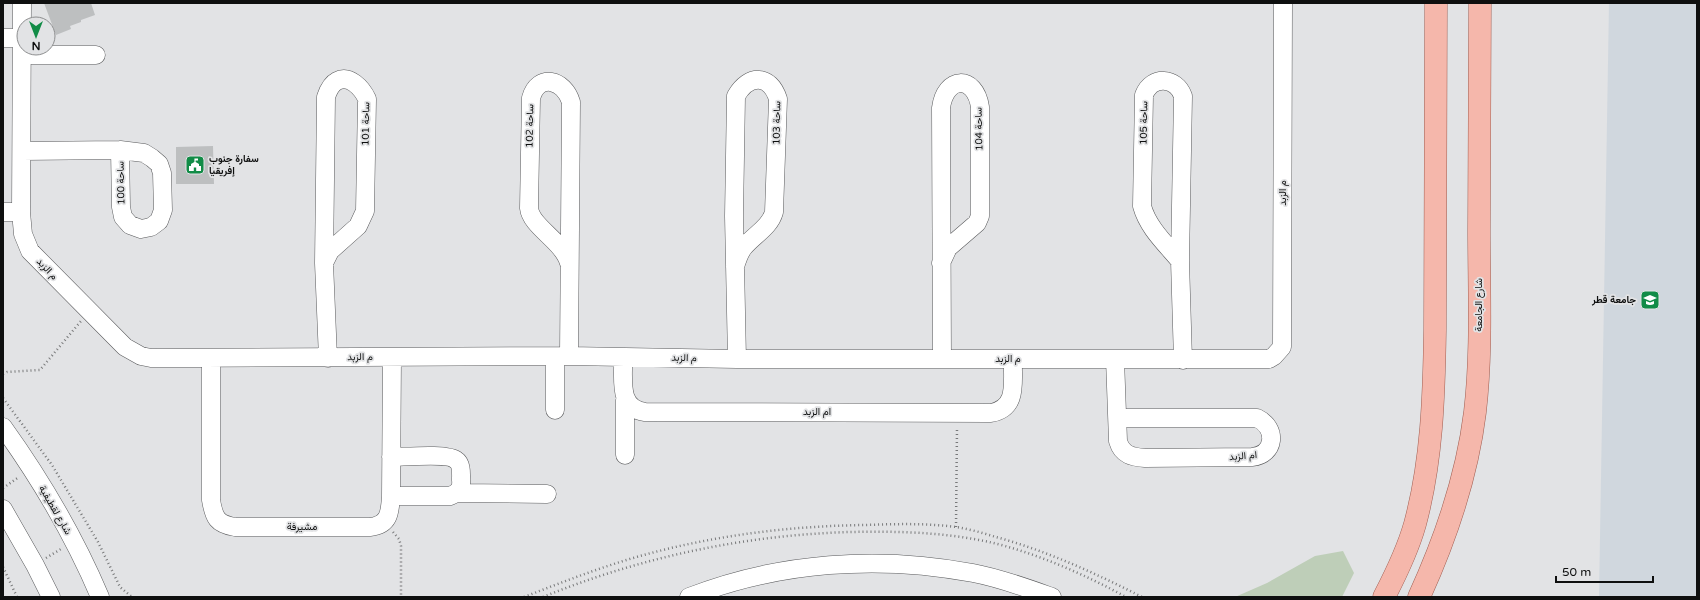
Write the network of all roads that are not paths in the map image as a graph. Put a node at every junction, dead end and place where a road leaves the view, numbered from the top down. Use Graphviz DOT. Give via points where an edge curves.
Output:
graph roads {
  1 [pos="22,3"];
  2 [pos="1283,3"];
  3 [pos="1436,3"];
  4 [pos="1480,3"];
  5 [pos="22,16"];
  6 [pos="3,38"];
  7 [pos="16,43"];
  8 [pos="56,50"];
  9 [pos="96,55"];
  10 [pos="22,56"];
  11 [pos="120,150"];
  12 [pos="22,151"];
  13 [pos="3,212"];
  14 [pos="21,212"];
  15 [pos="1180,261"];
  16 [pos="324,263"];
  17 [pos="569,263"];
  18 [pos="941,263"];
  19 [pos="735,267"];
  20 [pos="562,356"];
  21 [pos="392,357"];
  22 [pos="623,357"];
  23 [pos="211,358"];
  24 [pos="328,358"];
  25 [pos="737,359"];
  26 [pos="942,359"];
  27 [pos="1012,359"];
  28 [pos="1116,359"];
  29 [pos="1183,360"];
  30 [pos="626,400"];
  31 [pos="555,410"];
  32 [pos="1118,418"];
  33 [pos="3,428"];
  34 [pos="624,455"];
  35 [pos="391,457"];
  36 [pos="457,493"];
  37 [pos="547,494"];
  38 [pos="391,496"];
  39 [pos="3,509"];
  40 [pos="51,597"];
  41 [pos="100,597"];
  42 [pos="689,597"];
  43 [pos="1052,597"];
  44 [pos="1384,597"];
  45 [pos="1418,597"];
  1 -- 5 [label="street, م الزبد"];
  2 -- 29 [label="street, م الزبد" via="1282,347 1269,359"];
  3 -- 44 [label="main road" via="1435,344 1429,457 1414,525"];
  4 -- 45 [label="main road, شارع الجامعة" via="1479,328 1475,407 1464,473 1454,511 1436,561"];
  6 -- 7 [label="street"];
  8 -- 9 [label="street"];
  10 -- 12 [label="street, م الزبد"];
  11 -- 12 [label="street, ساحة 100"];
  12 -- 14 [label="street, م الزبد"];
  13 -- 14 [label="street"];
  14 -- 23 [label="street, م الزبد" via="23,234 30,251 125,347 141,356 151,358"];
  15 -- 15 [label="street, ساحة 105" via="1184,96 1178,86 1157,81 1147,88 1144,95 1142,206 1146,220"];
  15 -- 29 [label="street, ساحة 105"];
  16 -- 16 [label="street, ساحة 101" via="326,97 329,88 336,81 345,80 356,84 367,99 364,211 358,226 330,251"];
  16 -- 24 [label="street, ساحة 101"];
  17 -- 17 [label="street, ساحة 102" via="564,250 529,212 531,98 539,84 547,82 566,90 571,102"];
  17 -- 20 [label="street, ساحة 102"];
  18 -- 18 [label="street, ساحة 104" via="941,108 946,91 961,83 975,90 980,107 980,216 972,228 948,248"];
  18 -- 26 [label="street, ساحة 104"];
  19 -- 19 [label="street, ساحة 103" via="744,247 770,222 774,212 778,99 772,87 759,80 746,83 736,96"];
  19 -- 25 [label="street, ساحة 103"];
  20 -- 21 [label="street, م الزبد"];
  20 -- 22 [label="street, م الزبد"];
  20 -- 31 [label="street, ساحة 102"];
  21 -- 24 [label="street, م الزبد"];
  21 -- 35 [label="street"];
  22 -- 25 [label="street, م الزبد"];
  22 -- 30 [label="street"];
  23 -- 24 [label="street, م الزبد"];
  23 -- 38 [label="street, مشيرفة" via="211,500 216,519 224,526 378,526 384,522 390,510"];
  25 -- 26 [label="street, م الزبد"];
  26 -- 27 [label="street, م الزبد"];
  27 -- 28 [label="street, م الزبد"];
  27 -- 30 [label="street, ام الزبد" via="1011,399 1004,408 991,413 646,412 633,408"];
  28 -- 29 [label="street, م الزبد"];
  28 -- 32 [label="street, ام الزبد"];
  30 -- 34 [label="street"];
  32 -- 32 [label="street, ام الزبد" via="1122,451 1135,458 1258,457 1270,446 1271,440 1270,428 1257,418"];
  33 -- 41 [label="street, شارع لقطيفية" via="31,468 73,541"];
  35 -- 36 [label="street" via="447,456 456,460 460,466 461,486"];
  35 -- 38 [label="street"];
  36 -- 37 [label="street"];
  36 -- 38 [label="street" via="450,496"];
  39 -- 40 [label="street"];
  42 -- 43 [label="street" via="773,572 865,563 975,573"];
}
